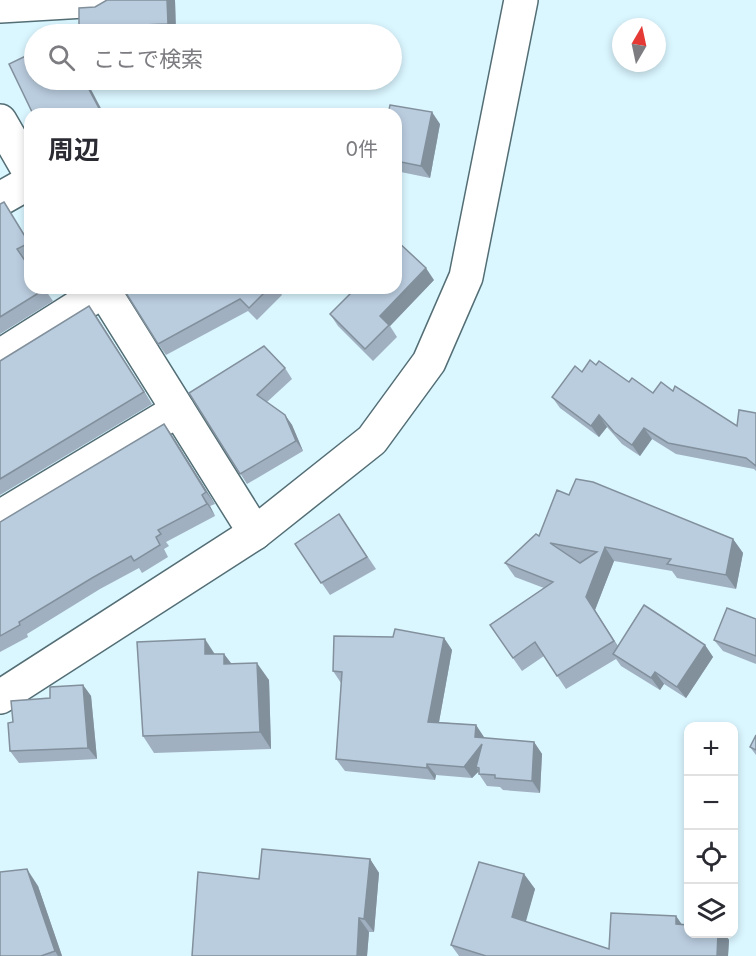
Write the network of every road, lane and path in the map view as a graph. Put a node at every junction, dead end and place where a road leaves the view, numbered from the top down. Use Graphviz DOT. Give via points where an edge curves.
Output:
graph roads {
  1 [pos="101,0"];
  2 [pos="521,0"];
  3 [pos="0,6"];
  4 [pos="0,121"];
  5 [pos="24,163"];
  6 [pos="24,185"];
  7 [pos="0,199"];
  8 [pos="94,294"];
  9 [pos="105,294"];
  10 [pos="0,356"];
  11 [pos="178,410"];
  12 [pos="0,517"];
  13 [pos="255,533"];
  14 [pos="0,697"];
  1 -- 3 [label="street"];
  2 -- 13 [label="street" via="466,277 429,362 372,440"];
  4 -- 5 [label="street"];
  6 -- 7 [label="street"];
  8 -- 10 [label="street"];
  9 -- 11 [label="street"];
  11 -- 12 [label="street"];
  11 -- 13 [label="street"];
  13 -- 14 [label="street"];
}
